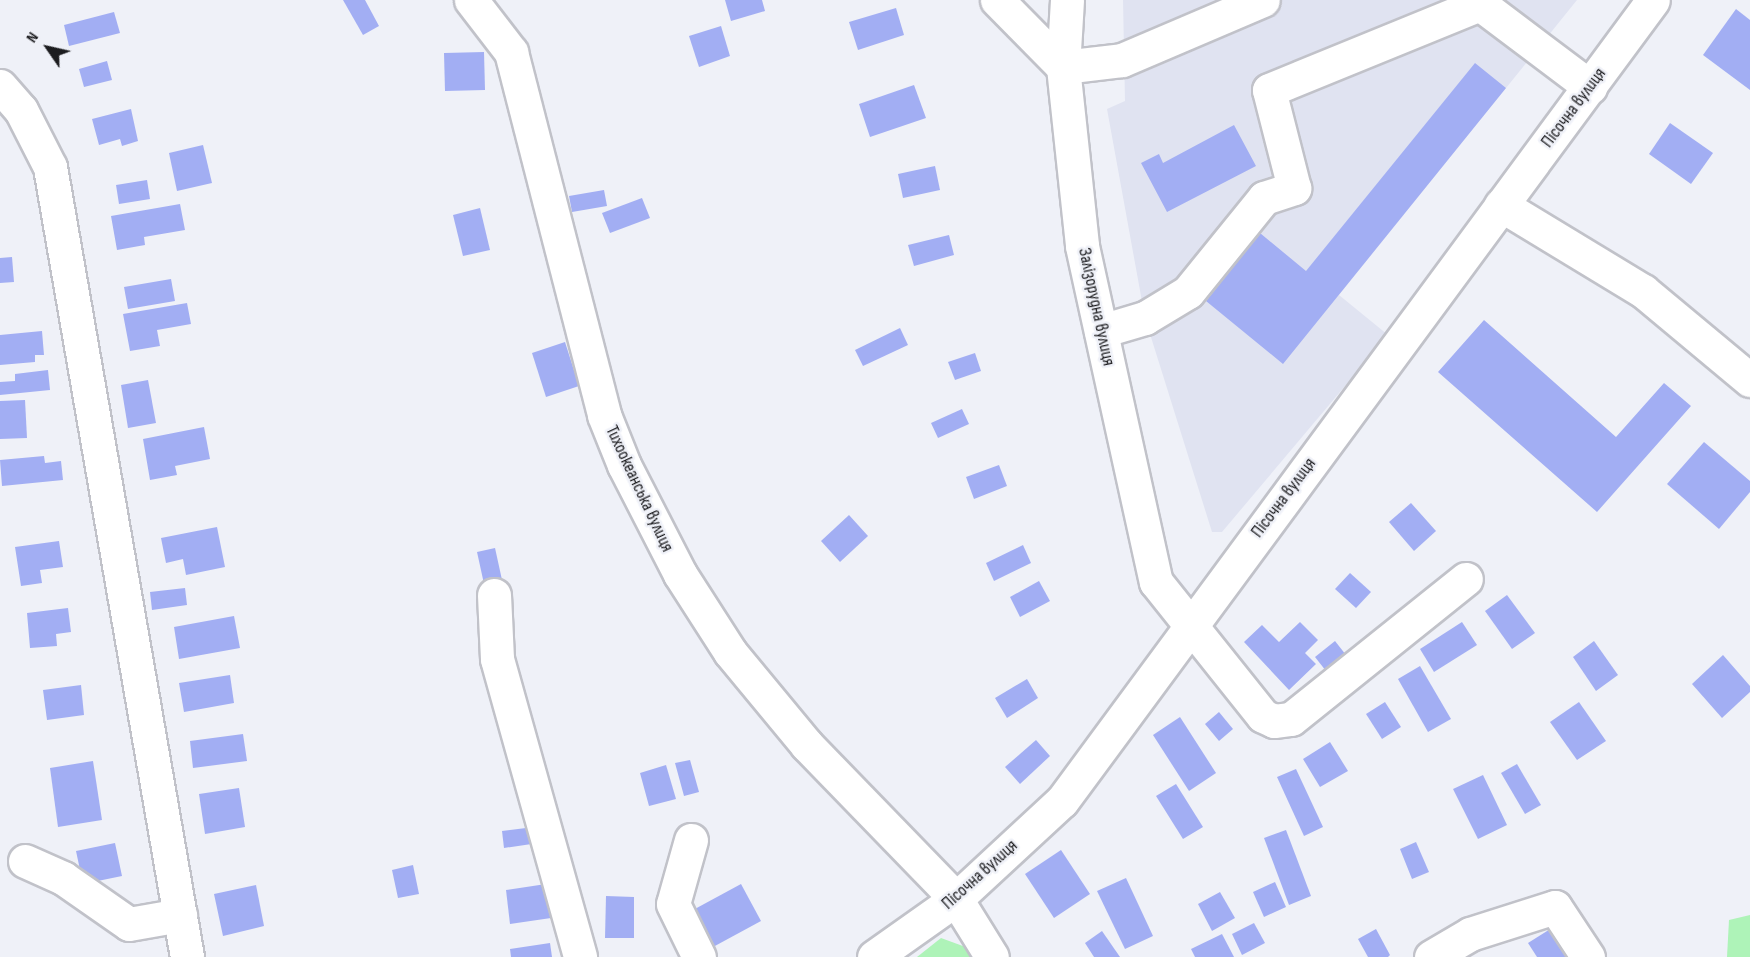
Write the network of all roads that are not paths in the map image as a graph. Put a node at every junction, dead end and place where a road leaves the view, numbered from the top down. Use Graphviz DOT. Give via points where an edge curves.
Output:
graph roads {
  1 [pos="471,0"];
  2 [pos="997,0"];
  3 [pos="1067,0"];
  4 [pos="1263,0"];
  5 [pos="1653,0"];
  6 [pos="1063,67"];
  7 [pos="0,86"];
  8 [pos="1590,87"];
  9 [pos="1502,205"];
  10 [pos="1101,332"];
  11 [pos="1750,380"];
  12 [pos="1467,579"];
  13 [pos="494,595"];
  14 [pos="1190,624"];
  15 [pos="692,840"];
  16 [pos="25,861"];
  17 [pos="956,898"];
  18 [pos="180,915"];
  19 [pos="187,957"];
  20 [pos="580,957"];
  21 [pos="699,957"];
  22 [pos="874,957"];
  23 [pos="992,957"];
  24 [pos="1431,957"];
  25 [pos="1588,957"];
  1 -- 17 [label="street, Тихоокеанська вулиця" via="511,52 604,414 624,465 680,574 730,652 807,745"];
  2 -- 6 [label="street"];
  3 -- 6 [label="street, Залізорудна вулиця"];
  4 -- 6 [label="street" via="1122,60"];
  5 -- 8 [label="street, Пісочна вулиця"];
  6 -- 10 [label="street, Залізорудна вулиця" via="1082,246"];
  7 -- 18 [label="street" via="21,110 50,167"];
  8 -- 9 [label="street, Пісочна вулиця"];
  8 -- 10 [label="street" via="1480,4 1269,90 1294,188 1264,198 1188,292 1145,318"];
  9 -- 11 [label="street" via="1643,291"];
  9 -- 14 [label="street, Пісочна вулиця"];
  10 -- 14 [label="street, Залізорудна вулиця" via="1156,582"];
  12 -- 14 [label="street, Залізорудна вулиця" via="1290,719 1274,721 1263,716"];
  13 -- 20 [label="street" via="497,659"];
  14 -- 17 [label="street, Пісочна вулиця" via="1062,801"];
  15 -- 21 [label="street" via="673,904"];
  16 -- 18 [label="street" via="63,878 129,924"];
  17 -- 22 [label="street, Пісочна вулиця"];
  17 -- 23 [label="street, Тихоокеанська вулиця"];
  18 -- 19 [label="street"];
  24 -- 25 [label="street" via="1470,934 1555,907"];
}
